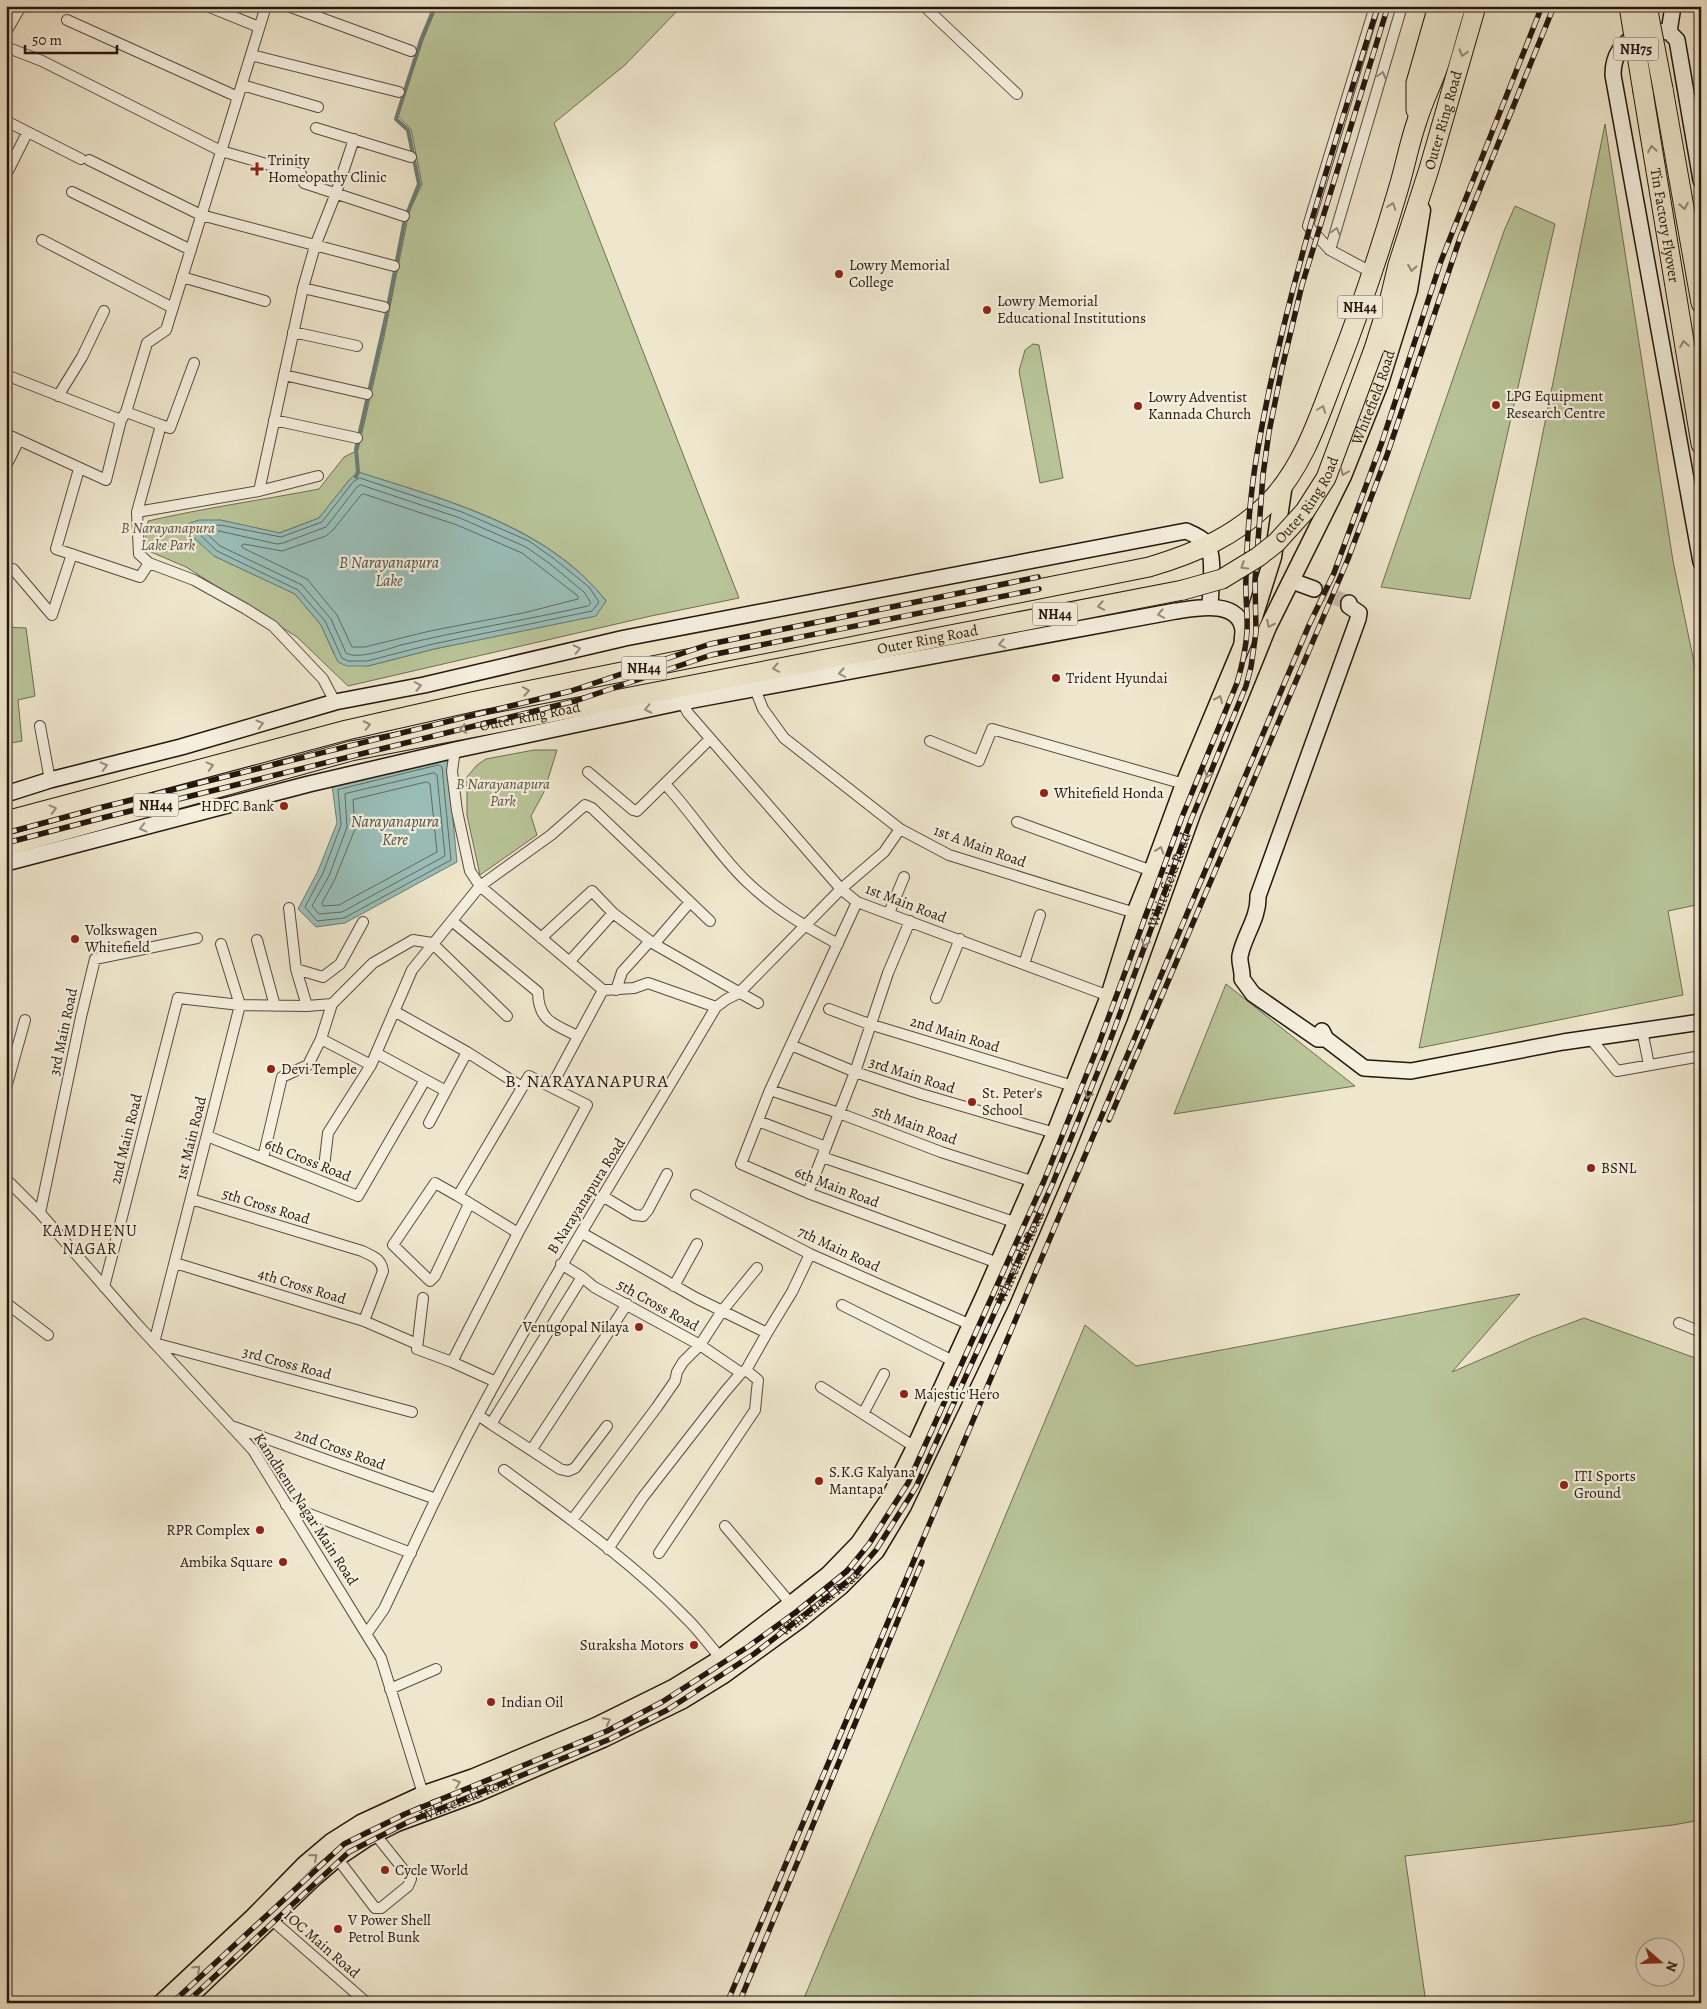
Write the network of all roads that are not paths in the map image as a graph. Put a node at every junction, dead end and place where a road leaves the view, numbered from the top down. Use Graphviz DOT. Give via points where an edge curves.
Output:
graph roads {
  1 [pos="21,6"];
  2 [pos="207,6"];
  3 [pos="266,6"];
  4 [pos="288,6"];
  5 [pos="924,6"];
  6 [pos="1375,6"];
  7 [pos="1402,6"];
  8 [pos="1438,6"];
  9 [pos="1456,6"];
  10 [pos="1476,6"];
  11 [pos="1629,6"];
  12 [pos="1647,6"];
  13 [pos="1673,6"];
  14 [pos="67,20"];
  15 [pos="259,27"];
  16 [pos="6,32"];
  17 [pos="1669,32"];
  18 [pos="6,47"];
  19 [pos="411,51"];
  20 [pos="251,55"];
  21 [pos="242,85"];
  22 [pos="399,92"];
  23 [pos="1017,94"];
  24 [pos="238,97"];
  25 [pos="318,108"];
  26 [pos="6,121"];
  27 [pos="1416,122"];
  28 [pos="316,128"];
  29 [pos="27,133"];
  30 [pos="354,140"];
  31 [pos="221,152"];
  32 [pos="411,157"];
  33 [pos="1429,169"];
  34 [pos="6,175"];
  35 [pos="1701,180"];
  36 [pos="72,192"];
  37 [pos="336,194"];
  38 [pos="202,216"];
  39 [pos="404,216"];
  40 [pos="42,240"];
  41 [pos="315,246"];
  42 [pos="191,250"];
  43 [pos="1330,250"];
  44 [pos="394,266"];
  45 [pos="1371,272"];
  46 [pos="182,277"];
  47 [pos="303,288"];
  48 [pos="265,301"];
  49 [pos="1701,303"];
  50 [pos="384,307"];
  51 [pos="173,308"];
  52 [pos="104,311"];
  53 [pos="293,332"];
  54 [pos="358,346"];
  55 [pos="194,363"];
  56 [pos="6,375"];
  57 [pos="284,376"];
  58 [pos="367,394"];
  59 [pos="58,396"];
  60 [pos="124,416"];
  61 [pos="274,420"];
  62 [pos="161,425"];
  63 [pos="6,434"];
  64 [pos="357,438"];
  65 [pos="19,440"];
  66 [pos="1701,444"];
  67 [pos="6,466"];
  68 [pos="79,469"];
  69 [pos="318,476"];
  70 [pos="1284,484"];
  71 [pos="259,491"];
  72 [pos="137,512"];
  73 [pos="1208,545"];
  74 [pos="72,554"];
  75 [pos="1701,562"];
  76 [pos="149,563"];
  77 [pos="12,569"];
  78 [pos="1292,581"];
  79 [pos="1314,589"];
  80 [pos="1210,607"];
  81 [pos="1242,648"];
  82 [pos="755,689"];
  83 [pos="334,702"];
  84 [pos="682,702"];
  85 [pos="40,726"];
  86 [pos="710,739"];
  87 [pos="930,741"];
  88 [pos="455,750"];
  89 [pos="588,772"];
  90 [pos="50,780"];
  91 [pos="665,784"];
  92 [pos="1184,784"];
  93 [pos="6,794"];
  94 [pos="6,821"];
  95 [pos="1017,822"];
  96 [pos="900,828"];
  97 [pos="6,846"];
  98 [pos="6,863"];
  99 [pos="1152,871"];
  100 [pos="904,877"];
  101 [pos="480,886"];
  102 [pos="841,889"];
  103 [pos="690,902"];
  104 [pos="857,902"];
  105 [pos="1258,907"];
  106 [pos="289,908"];
  107 [pos="613,912"];
  108 [pos="1135,913"];
  109 [pos="889,914"];
  110 [pos="1040,915"];
  111 [pos="452,921"];
  112 [pos="710,921"];
  113 [pos="910,921"];
  114 [pos="363,922"];
  115 [pos="806,926"];
  116 [pos="197,938"];
  117 [pos="541,938"];
  118 [pos="257,940"];
  119 [pos="960,940"];
  120 [pos="432,943"];
  121 [pos="652,943"];
  122 [pos="221,944"];
  123 [pos="838,944"];
  124 [pos="570,961"];
  125 [pos="1024,964"];
  126 [pos="296,969"];
  127 [pos="603,990"];
  128 [pos="616,990"];
  129 [pos="739,993"];
  130 [pos="1109,996"];
  131 [pos="936,998"];
  132 [pos="758,1003"];
  133 [pos="332,1004"];
  134 [pos="240,1005"];
  135 [pos="276,1006"];
  136 [pos="306,1006"];
  137 [pos="716,1007"];
  138 [pos="829,1009"];
  139 [pos="394,1011"];
  140 [pos="507,1016"];
  141 [pos="25,1020"];
  142 [pos="1701,1022"];
  143 [pos="870,1024"];
  144 [pos="1642,1030"];
  145 [pos="578,1036"];
  146 [pos="322,1039"];
  147 [pos="1592,1039"];
  148 [pos="791,1045"];
  149 [pos="467,1052"];
  150 [pos="376,1053"];
  151 [pos="1701,1056"];
  152 [pos="371,1064"];
  153 [pos="1649,1065"];
  154 [pos="855,1072"];
  155 [pos="425,1080"];
  156 [pos="1073,1086"];
  157 [pos="522,1087"];
  158 [pos="551,1087"];
  159 [pos="6,1088"];
  160 [pos="770,1090"];
  161 [pos="446,1091"];
  162 [pos="839,1112"];
  163 [pos="758,1121"];
  164 [pos="429,1123"];
  165 [pos="1055,1134"];
  166 [pos="207,1136"];
  167 [pos="826,1147"];
  168 [pos="822,1157"];
  169 [pos="263,1158"];
  170 [pos="324,1167"];
  171 [pos="668,1174"];
  172 [pos="8,1184"];
  173 [pos="1042,1185"];
  174 [pos="808,1193"];
  175 [pos="696,1195"];
  176 [pos="458,1196"];
  177 [pos="604,1197"];
  178 [pos="191,1200"];
  179 [pos="469,1204"];
  180 [pos="40,1213"];
  181 [pos="1017,1223"];
  182 [pos="518,1233"];
  183 [pos="582,1233"];
  184 [pos="697,1244"];
  185 [pos="810,1254"];
  186 [pos="175,1263"];
  187 [pos="998,1263"];
  188 [pos="561,1264"];
  189 [pos="757,1268"];
  190 [pos="582,1277"];
  191 [pos="674,1286"];
  192 [pos="104,1287"];
  193 [pos="423,1298"];
  194 [pos="6,1303"];
  195 [pos="627,1304"];
  196 [pos="842,1305"];
  197 [pos="722,1311"];
  198 [pos="364,1321"];
  199 [pos="1679,1323"];
  200 [pos="971,1325"];
  201 [pos="1701,1332"];
  202 [pos="767,1333"];
  203 [pos="48,1335"];
  204 [pos="154,1343"];
  205 [pos="417,1344"];
  206 [pos="700,1345"];
  207 [pos="452,1362"];
  208 [pos="955,1362"];
  209 [pos="744,1372"];
  210 [pos="884,1374"];
  211 [pos="496,1382"];
  212 [pos="821,1387"];
  213 [pos="412,1412"];
  214 [pos="863,1414"];
  215 [pos="478,1415"];
  216 [pos="492,1424"];
  217 [pos="607,1426"];
  218 [pos="233,1427"];
  219 [pos="532,1449"];
  220 [pos="922,1451"];
  221 [pos="504,1470"];
  222 [pos="436,1499"];
  223 [pos="286,1505"];
  224 [pos="572,1520"];
  225 [pos="725,1526"];
  226 [pos="608,1549"];
  227 [pos="411,1553"];
  228 [pos="659,1553"];
  229 [pos="791,1604"];
  230 [pos="366,1633"];
  231 [pos="720,1657"];
  232 [pos="436,1669"];
  233 [pos="390,1689"];
  234 [pos="426,1802"];
  235 [pos="375,1834"];
  236 [pos="337,1858"];
  237 [pos="253,1917"];
  238 [pos="272,1920"];
  239 [pos="161,2003"];
  240 [pos="183,2003"];
  241 [pos="367,2003"];
  1 -- 16 [label="street"];
  2 -- 15 [label="street"];
  3 -- 15 [label="street"];
  4 -- 19 [label="street"];
  5 -- 23 [label="street"];
  6 -- 43 [label="street" via="1308,226"];
  43 -- 7 [label="street, one-way"];
  8 -- 27 [label="highway, Outer Ring Road" via="1416,83"];
  9 -- 27 [label="highway, Outer Ring Road / NH44" via="1436,72"];
  10 -- 33 [label="highway, Outer Ring Road / NH44, one-way"];
  66 -- 11 [label="highway, Tin Factory Flyover / NH75, one-way, bridge"];
  12 -- 49 [label="highway, Tin Factory Flyover / NH75, one-way, bridge"];
  13 -- 17 [label="street"];
  14 -- 24 [label="street"];
  15 -- 20 [label="street"];
  17 -- 35 [label="street" via="1677,40"];
  17 -- 75 [label="street" via="1642,30 1622,46 1613,75"];
  18 -- 31 [label="street" via="42,61"];
  20 -- 21 [label="street"];
  20 -- 22 [label="street"];
  21 -- 24 [label="street"];
  21 -- 25 [label="street"];
  24 -- 31 [label="street"];
  26 -- 29 [label="street"];
  45 -- 27 [label="highway, Outer Ring Road / NH44, one-way" via="1398,191"];
  28 -- 30 [label="street"];
  29 -- 34 [label="street"];
  29 -- 38 [label="street"];
  30 -- 32 [label="street"];
  30 -- 37 [label="street"];
  31 -- 37 [label="street" via="302,178"];
  31 -- 38 [label="street"];
  33 -- 78 [label="main road, Whitefield Road, one-way" via="1409,290 1380,383 1343,476"];
  33 -- 97 [label="highway, Outer Ring Road / NH44, one-way, bridge" via="1374,349 1326,478 1305,511 1277,542 1222,579 1184,590 351,751"];
  36 -- 42 [label="street"];
  37 -- 39 [label="street"];
  37 -- 41 [label="street"];
  38 -- 41 [label="street"];
  38 -- 42 [label="street"];
  40 -- 51 [label="street"];
  41 -- 44 [label="street"];
  41 -- 47 [label="street"];
  42 -- 46 [label="street"];
  43 -- 45 [label="street"];
  70 -- 45 [label="highway, Outer Ring Road / NH44, one-way" via="1318,418"];
  46 -- 48 [label="street"];
  46 -- 51 [label="street"];
  47 -- 50 [label="street"];
  47 -- 53 [label="street"];
  51 -- 60 [label="street" via="166,330 147,344"];
  52 -- 59 [label="street" via="82,357"];
  53 -- 54 [label="street"];
  53 -- 57 [label="street"];
  55 -- 62 [label="street" via="170,428"];
  56 -- 59 [label="street"];
  57 -- 58 [label="street"];
  57 -- 61 [label="street"];
  59 -- 60 [label="street"];
  60 -- 62 [label="street"];
  60 -- 68 [label="street" via="106,480"];
  61 -- 64 [label="street"];
  61 -- 71 [label="street"];
  62 -- 72 [label="street"];
  63 -- 65 [label="street"];
  65 -- 67 [label="street"];
  65 -- 68 [label="street"];
  68 -- 74 [label="street" via="56,549"];
  69 -- 71 [label="street"];
  70 -- 73 [label="highway, Outer Ring Road / NH44" via="1240,528"];
  70 -- 81 [label="main road, Whitefield Road" via="1273,557"];
  71 -- 72 [label="street"];
  72 -- 76 [label="street" via="139,554"];
  73 -- 80 [label="street" via="1212,566"];
  83 -- 73 [label="street, one-way" via="424,685 625,638 1186,531"];
  94 -- 73 [label="highway, Outer Ring Road / NH44, one-way" via="347,730 486,699 1149,567"];
  74 -- 76 [label="street" via="140,577"];
  74 -- 77 [label="street" via="52,615"];
  76 -- 83 [label="street" via="194,580 273,626 323,679"];
  78 -- 79 [label="street"];
  78 -- 173 [label="main road, Whitefield Road, one-way" via="1268,627 1202,787 1119,1017"];
  80 -- 81 [label="street" via="1235,614 1243,630"];
  80 -- 82 [label="street, one-way"];
  92 -- 81 [label="main road, Whitefield Road, one-way"];
  82 -- 84 [label="street"];
  82 -- 96 [label="street, 1st A Main Road" via="763,709 784,738"];
  90 -- 83 [label="street, one-way" via="181,747"];
  84 -- 86 [label="street, 1st Main Road"];
  84 -- 88 [label="street, one-way"];
  85 -- 90 [label="street"];
  86 -- 91 [label="street"];
  86 -- 102 [label="street, 1st Main Road"];
  87 -- 92 [label="street" via="979,761 992,729"];
  88 -- 98 [label="street, one-way" via="309,784"];
  88 -- 101 [label="street" via="452,771 457,811 470,871"];
  89 -- 91 [label="street" via="637,811"];
  90 -- 93 [label="street"];
  91 -- 115 [label="street" via="745,880 799,924"];
  99 -- 92 [label="main road, Whitefield Road, one-way"];
  95 -- 99 [label="street"];
  96 -- 102 [label="street, B Narayanapura Road" via="884,852"];
  96 -- 108 [label="street, 1st A Main Road" via="949,855"];
  99 -- 108 [label="main road, Whitefield Road"];
  100 -- 109 [label="street"];
  101 -- 103 [label="street" via="551,835 585,805 592,808"];
  101 -- 111 [label="street"];
  101 -- 117 [label="street"];
  102 -- 104 [label="street, 1st Main Road"];
  102 -- 115 [label="street, B Narayanapura Road"];
  103 -- 112 [label="street"];
  103 -- 121 [label="street"];
  104 -- 109 [label="street, 1st Main Road"];
  104 -- 123 [label="street, 6th Main Road"];
  105 -- 105 [label="street" via="1258,896 1358,619 1359,613 1349,606 1351,602 1364,610 1364,616 1266,900"];
  105 -- 147 [label="street" via="1240,956 1243,971 1251,973 1269,995 1323,1032 1326,1039 1364,1068 1411,1071"];
  106 -- 126 [label="street"];
  107 -- 117 [label="street" via="592,891"];
  107 -- 121 [label="street"];
  107 -- 124 [label="street"];
  108 -- 130 [label="main road, Whitefield Road"];
  109 -- 113 [label="street, 1st Main Road"];
  110 -- 125 [label="street"];
  111 -- 120 [label="street"];
  111 -- 145 [label="street" via="538,992 542,1013 547,1020"];
  113 -- 119 [label="street, 1st Main Road"];
  113 -- 143 [label="street"];
  114 -- 126 [label="street" via="340,964 323,977"];
  115 -- 123 [label="street"];
  115 -- 129 [label="street, B Narayanapura Road"];
  116 -- 180 [label="street, 3rd Main Road" via="95,959"];
  117 -- 124 [label="street"];
  118 -- 135 [label="street"];
  119 -- 125 [label="street, 1st Main Road"];
  119 -- 131 [label="street"];
  120 -- 133 [label="street" via="413,940 373,963"];
  120 -- 139 [label="street" via="412,970"];
  120 -- 140 [label="street"];
  121 -- 128 [label="street" via="622,972"];
  121 -- 129 [label="street"];
  122 -- 134 [label="street"];
  123 -- 148 [label="street, 6th Main Road"];
  124 -- 127 [label="street"];
  125 -- 130 [label="street, 1st Main Road"];
  126 -- 136 [label="street"];
  127 -- 128 [label="street"];
  127 -- 145 [label="street"];
  128 -- 137 [label="street" via="648,983"];
  129 -- 132 [label="street"];
  129 -- 137 [label="street, B Narayanapura Road"];
  130 -- 156 [label="main road, Whitefield Road"];
  133 -- 136 [label="street"];
  133 -- 146 [label="street"];
  134 -- 135 [label="street"];
  134 -- 166 [label="street, 1st Main Road"];
  134 -- 192 [label="street, 2nd Main Road" via="178,998"];
  135 -- 136 [label="street"];
  137 -- 177 [label="street, B Narayanapura Road"];
  138 -- 143 [label="street, 2nd Main Road"];
  139 -- 149 [label="street"];
  139 -- 150 [label="street"];
  141 -- 159 [label="street"];
  142 -- 144 [label="street"];
  143 -- 154 [label="street"];
  143 -- 156 [label="street, 2nd Main Road"];
  144 -- 147 [label="street"];
  144 -- 153 [label="street"];
  145 -- 158 [label="street"];
  146 -- 152 [label="street"];
  146 -- 169 [label="street" via="308,1065 282,1078"];
  147 -- 153 [label="street" via="1617,1071"];
  148 -- 154 [label="street, 3rd Main Road"];
  148 -- 160 [label="street, 6th Main Road"];
  149 -- 157 [label="street"];
  149 -- 161 [label="street"];
  150 -- 152 [label="street"];
  150 -- 155 [label="street"];
  151 -- 153 [label="street"];
  152 -- 170 [label="street" via="328,1133"];
  154 -- 162 [label="street"];
  154 -- 165 [label="street, 3rd Main Road"];
  155 -- 161 [label="street"];
  155 -- 169 [label="street, 6th Cross Road" via="358,1196"];
  156 -- 165 [label="main road, Whitefield Road"];
  157 -- 158 [label="street" via="529,1076"];
  157 -- 176 [label="street"];
  158 -- 182 [label="street" via="588,1106"];
  160 -- 162 [label="street, 5th Main Road"];
  160 -- 163 [label="street, 6th Main Road"];
  161 -- 164 [label="street"];
  162 -- 167 [label="street"];
  162 -- 173 [label="street, 5th Main Road" via="941,1152"];
  163 -- 167 [label="street"];
  163 -- 174 [label="street, 6th Main Road" via="741,1164"];
  165 -- 173 [label="main road, Whitefield Road"];
  166 -- 169 [label="street, 6th Cross Road"];
  166 -- 178 [label="street, 1st Main Road"];
  167 -- 168 [label="street"];
  168 -- 174 [label="street"];
  168 -- 181 [label="street"];
  171 -- 177 [label="street" via="643,1216 634,1215"];
  172 -- 180 [label="street, Kamdhenu Nagar Main Road"];
  173 -- 181 [label="main road, Whitefield Road"];
  173 -- 220 [label="main road, Whitefield Road" via="1001,1301"];
  174 -- 187 [label="street, 6th Main Road"];
  175 -- 185 [label="street, 7th Main Road"];
  176 -- 179 [label="street"];
  176 -- 179 [label="street" via="435,1183 393,1245 430,1281 434,1279"];
  177 -- 183 [label="street, B Narayanapura Road"];
  178 -- 186 [label="street, 1st Main Road"];
  178 -- 198 [label="street, 5th Cross Road" via="362,1251 378,1259 383,1271"];
  179 -- 182 [label="street"];
  180 -- 192 [label="street, Kamdhenu Nagar Main Road"];
  181 -- 187 [label="main road, Whitefield Road"];
  182 -- 207 [label="street"];
  183 -- 188 [label="street, B Narayanapura Road"];
  183 -- 191 [label="street"];
  184 -- 191 [label="street"];
  185 -- 200 [label="street, 7th Main Road"];
  185 -- 202 [label="street"];
  186 -- 198 [label="street, 4th Cross Road"];
  186 -- 204 [label="street, 1st Main Road"];
  187 -- 200 [label="main road, Whitefield Road"];
  188 -- 190 [label="street, 5th Cross Road"];
  188 -- 211 [label="street, B Narayanapura Road"];
  189 -- 197 [label="street"];
  190 -- 195 [label="street, 5th Cross Road"];
  190 -- 216 [label="street"];
  191 -- 197 [label="street"];
  192 -- 204 [label="street, Kamdhenu Nagar Main Road"];
  193 -- 205 [label="street"];
  194 -- 203 [label="street"];
  195 -- 206 [label="street, 5th Cross Road"];
  195 -- 219 [label="street"];
  196 -- 208 [label="street"];
  197 -- 202 [label="street"];
  197 -- 206 [label="street"];
  198 -- 205 [label="street, 4th Cross Road"];
  199 -- 201 [label="street"];
  200 -- 208 [label="main road, Whitefield Road"];
  202 -- 209 [label="street"];
  204 -- 213 [label="street, 3rd Cross Road"];
  204 -- 218 [label="street, Kamdhenu Nagar Main Road"];
  205 -- 207 [label="street, 4th Cross Road" via="418,1349"];
  206 -- 209 [label="street, 5th Cross Road"];
  206 -- 224 [label="street" via="683,1362 675,1381 657,1407"];
  207 -- 211 [label="street"];
  208 -- 220 [label="main road, Whitefield Road"];
  209 -- 226 [label="street" via="643,1497"];
  209 -- 228 [label="street" via="758,1380 755,1410"];
  210 -- 214 [label="street"];
  211 -- 215 [label="street, B Narayanapura Road"];
  212 -- 214 [label="street"];
  214 -- 220 [label="street"];
  215 -- 216 [label="street"];
  215 -- 222 [label="street, B Narayanapura Road"];
  216 -- 219 [label="street"];
  217 -- 219 [label="street" via="574,1468 568,1471"];
  218 -- 222 [label="street, 2nd Cross Road"];
  218 -- 223 [label="street, Kamdhenu Nagar Main Road" via="253,1450"];
  220 -- 229 [label="main road, Whitefield Road" via="859,1544"];
  220 -- 234 [label="main road, Whitefield Road" via="903,1506 876,1551 810,1612 722,1676 683,1700 603,1739 478,1792"];
  221 -- 224 [label="street"];
  222 -- 227 [label="street, B Narayanapura Road"];
  223 -- 227 [label="street"];
  223 -- 230 [label="street, Kamdhenu Nagar Main Road"];
  224 -- 226 [label="street"];
  225 -- 229 [label="street"];
  226 -- 231 [label="street" via="686,1618"];
  227 -- 230 [label="street, B Narayanapura Road" via="384,1609"];
  229 -- 231 [label="main road, Whitefield Road"];
  230 -- 233 [label="street, Kamdhenu Nagar Main Road" via="381,1658"];
  234 -- 231 [label="main road, Whitefield Road, one-way" via="474,1777 596,1726 673,1688"];
  232 -- 233 [label="street"];
  233 -- 234 [label="street, Kamdhenu Nagar Main Road"];
  234 -- 235 [label="main road, Whitefield Road"];
  237 -- 234 [label="main road, Whitefield Road, one-way" via="331,1842 361,1823"];
  235 -- 236 [label="main road, Whitefield Road"];
  235 -- 236 [label="street" via="411,1880 381,1908 375,1908"];
  236 -- 238 [label="main road, Whitefield Road"];
  237 -- 238 [label="street, IOC Main Road"];
  239 -- 237 [label="main road, Whitefield Road, one-way"];
  238 -- 240 [label="main road, Whitefield Road"];
  238 -- 241 [label="street, IOC Main Road"];
}
